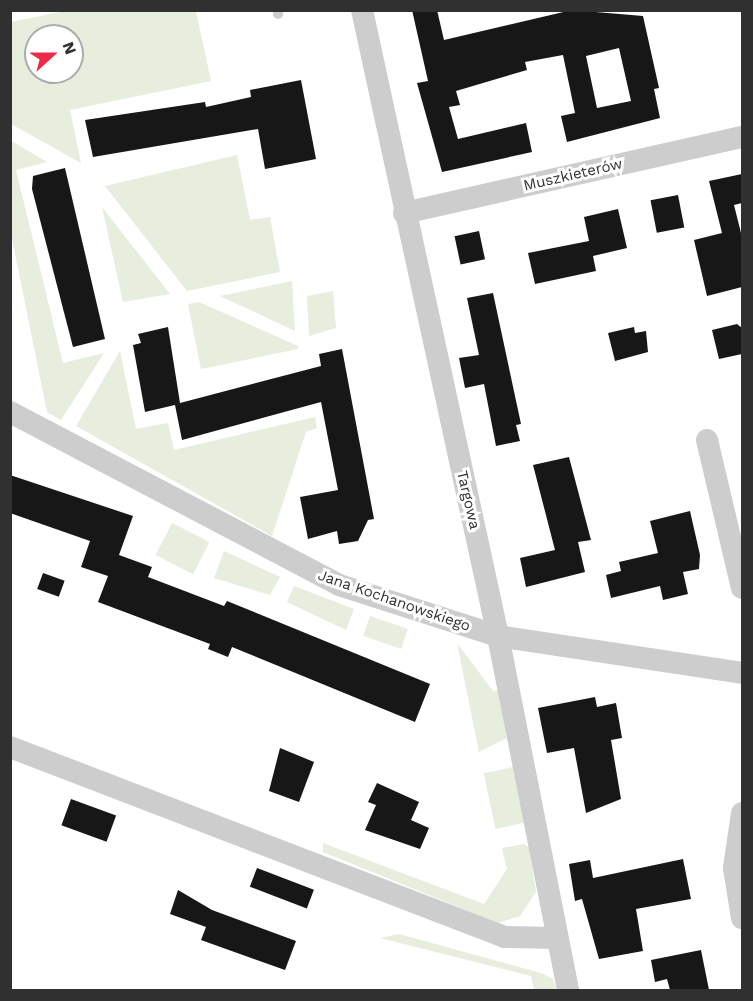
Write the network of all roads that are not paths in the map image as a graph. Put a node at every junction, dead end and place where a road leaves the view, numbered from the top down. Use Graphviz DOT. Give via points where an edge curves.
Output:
graph roads {
  1 [pos="362,10"];
  2 [pos="742,137"];
  3 [pos="404,213"];
  4 [pos="10,412"];
  5 [pos="707,440"];
  6 [pos="742,588"];
  7 [pos="498,636"];
  8 [pos="742,673"];
  9 [pos="10,747"];
  10 [pos="742,813"];
  11 [pos="742,918"];
  12 [pos="557,938"];
  13 [pos="568,990"];
  1 -- 3 [label="street, Targowa"];
  2 -- 3 [label="street, Muszkieterów"];
  3 -- 7 [label="street, Targowa"];
  4 -- 7 [label="street, Jana Kochanowskiego" via="297,567"];
  5 -- 6 [label="street"];
  7 -- 8 [label="street, Jana Kochanowskiego"];
  7 -- 12 [label="street, Targowa"];
  9 -- 12 [label="street" via="505,937"];
  10 -- 11 [label="street" via="734,868"];
  12 -- 13 [label="street, Targowa"];
}
